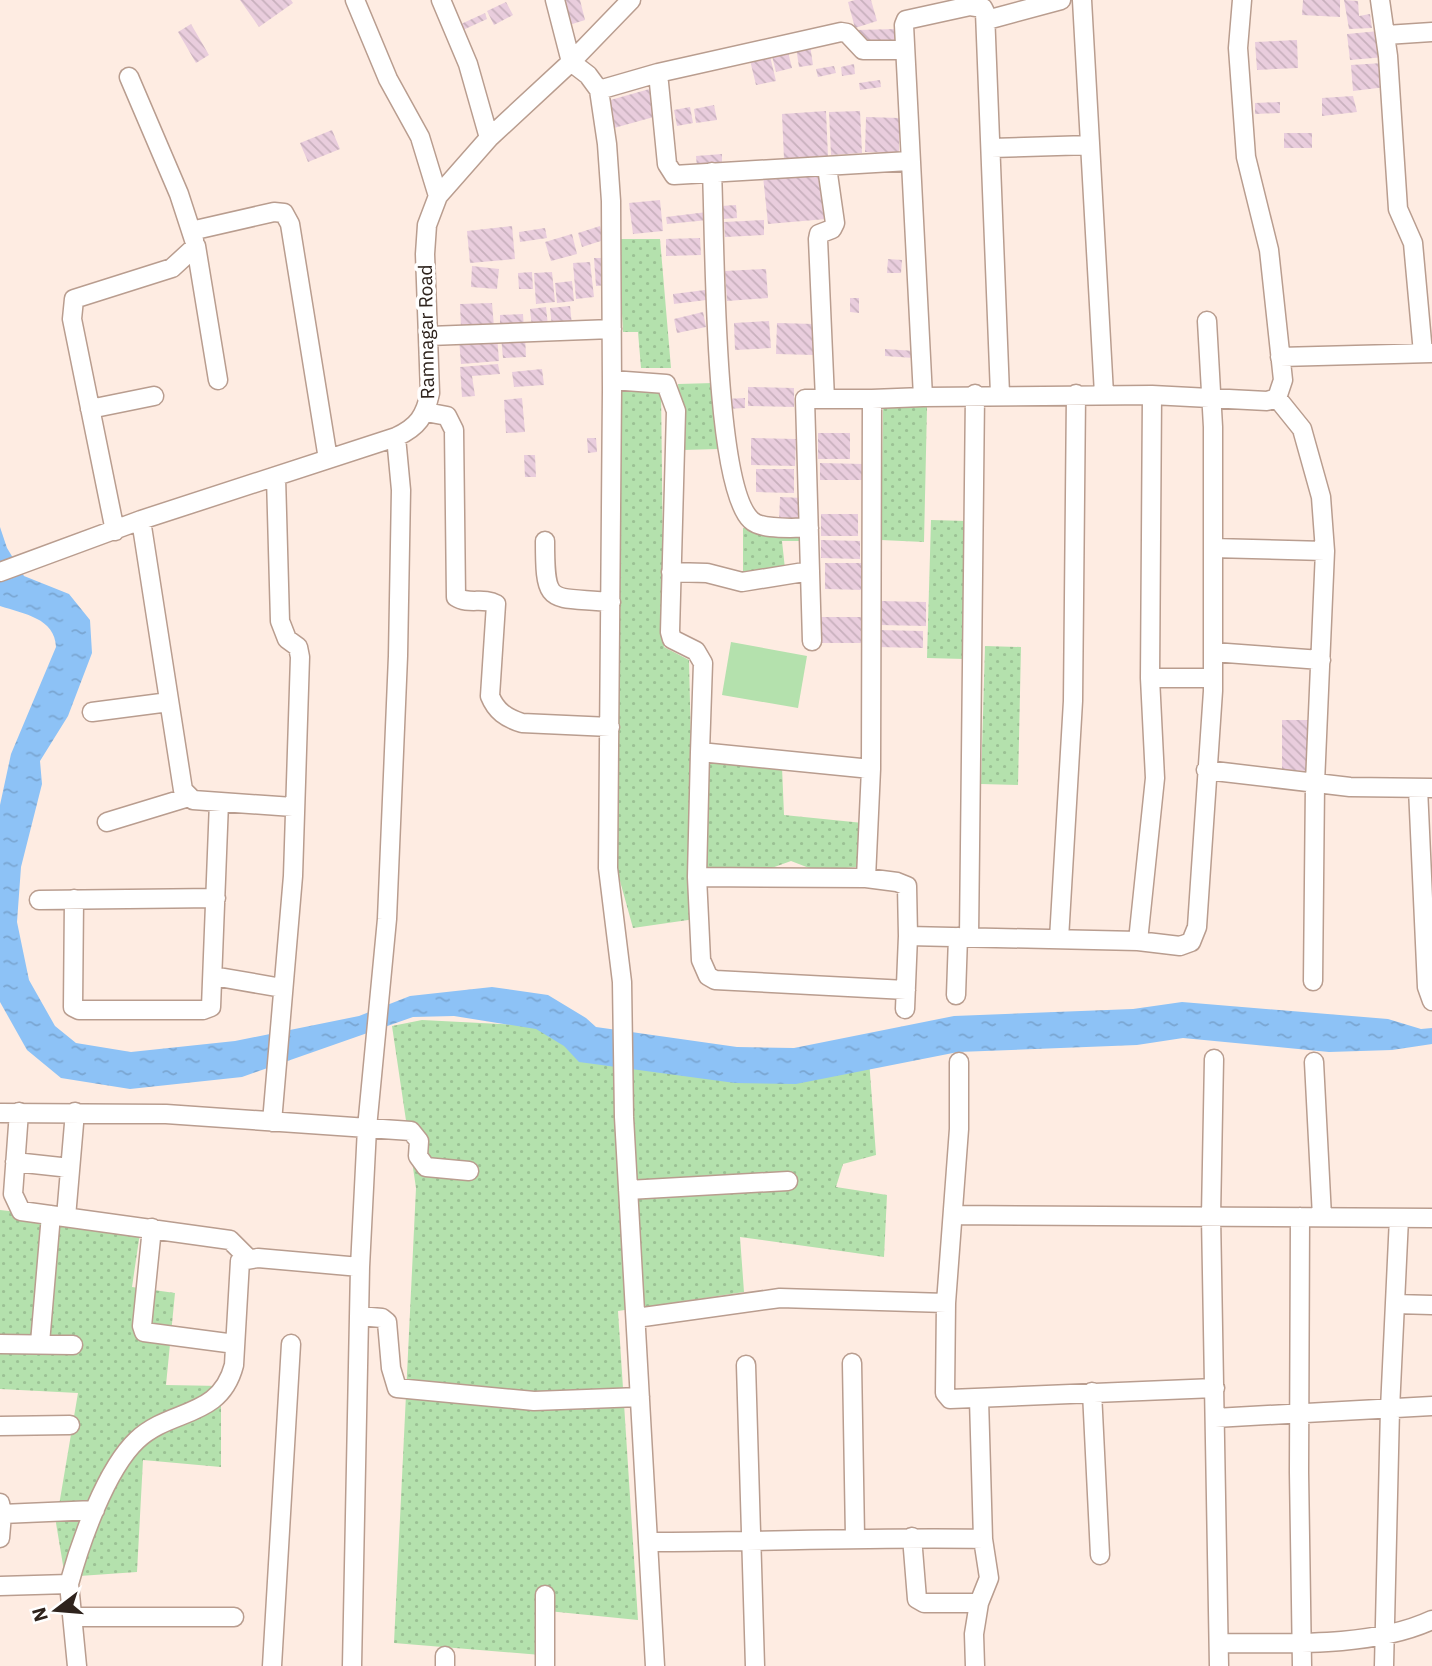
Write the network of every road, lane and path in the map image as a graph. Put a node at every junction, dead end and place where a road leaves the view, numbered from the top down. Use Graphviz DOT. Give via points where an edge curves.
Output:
graph roads {
  1 [pos="355,0"];
  2 [pos="441,0"];
  3 [pos="555,0"];
  4 [pos="631,0"];
  5 [pos="1061,0"];
  6 [pos="1082,0"];
  7 [pos="1242,0"];
  8 [pos="1380,0"];
  9 [pos="913,8"];
  10 [pos="986,20"];
  11 [pos="1432,32"];
  12 [pos="1386,35"];
  13 [pos="905,50"];
  14 [pos="570,62"];
  15 [pos="658,73"];
  16 [pos="129,77"];
  17 [pos="599,90"];
  18 [pos="489,138"];
  19 [pos="1090,145"];
  20 [pos="991,148"];
  21 [pos="909,161"];
  22 [pos="827,167"];
  23 [pos="712,172"];
  24 [pos="438,196"];
  25 [pos="194,239"];
  26 [pos="1207,321"];
  27 [pos="612,329"];
  28 [pos="429,336"];
  29 [pos="1427,353"];
  30 [pos="1280,357"];
  31 [pos="218,380"];
  32 [pos="612,380"];
  33 [pos="975,394"];
  34 [pos="1000,394"];
  35 [pos="1076,394"];
  36 [pos="1104,394"];
  37 [pos="1152,395"];
  38 [pos="154,396"];
  39 [pos="923,397"];
  40 [pos="1277,398"];
  41 [pos="825,399"];
  42 [pos="872,399"];
  43 [pos="1212,399"];
  44 [pos="90,410"];
  45 [pos="426,412"];
  46 [pos="396,437"];
  47 [pos="328,459"];
  48 [pos="276,477"];
  49 [pos="141,520"];
  50 [pos="809,528"];
  51 [pos="114,531"];
  52 [pos="545,541"];
  53 [pos="1213,548"];
  54 [pos="1325,551"];
  55 [pos="810,571"];
  56 [pos="0,572"];
  57 [pos="671,572"];
  58 [pos="611,602"];
  59 [pos="812,641"];
  60 [pos="1213,652"];
  61 [pos="1321,660"];
  62 [pos="1150,678"];
  63 [pos="1213,678"];
  64 [pos="169,702"];
  65 [pos="92,712"];
  66 [pos="610,727"];
  67 [pos="700,752"];
  68 [pos="872,769"];
  69 [pos="1206,770"];
  70 [pos="1315,783"];
  71 [pos="1425,788"];
  72 [pos="189,797"];
  73 [pos="219,802"];
  74 [pos="293,807"];
  75 [pos="107,822"];
  76 [pos="697,877"];
  77 [pos="866,878"];
  78 [pos="216,898"];
  79 [pos="74,899"];
  80 [pos="39,900"];
  81 [pos="908,936"];
  82 [pos="963,937"];
  83 [pos="1059,939"];
  84 [pos="1138,940"];
  85 [pos="213,976"];
  86 [pos="1313,981"];
  87 [pos="282,988"];
  88 [pos="906,990"];
  89 [pos="956,995"];
  90 [pos="1432,1001"];
  91 [pos="905,1009"];
  92 [pos="1214,1059"];
  93 [pos="959,1062"];
  94 [pos="1314,1062"];
  95 [pos="19,1112"];
  96 [pos="75,1112"];
  97 [pos="0,1113"];
  98 [pos="272,1122"];
  99 [pos="367,1128"];
  100 [pos="15,1162"];
  101 [pos="70,1167"];
  102 [pos="469,1171"];
  103 [pos="788,1181"];
  104 [pos="628,1189"];
  105 [pos="953,1215"];
  106 [pos="1212,1216"];
  107 [pos="58,1217"];
  108 [pos="1300,1217"];
  109 [pos="1322,1217"];
  110 [pos="1399,1218"];
  111 [pos="1432,1218"];
  112 [pos="152,1228"];
  113 [pos="248,1258"];
  114 [pos="360,1267"];
  115 [pos="946,1303"];
  116 [pos="1395,1304"];
  117 [pos="1432,1305"];
  118 [pos="359,1316"];
  119 [pos="636,1318"];
  120 [pos="40,1343"];
  121 [pos="0,1344"];
  122 [pos="235,1344"];
  123 [pos="291,1344"];
  124 [pos="73,1346"];
  125 [pos="852,1363"];
  126 [pos="746,1365"];
  127 [pos="1214,1388"];
  128 [pos="1092,1392"];
  129 [pos="640,1397"];
  130 [pos="979,1399"];
  131 [pos="1432,1406"];
  132 [pos="1390,1409"];
  133 [pos="1299,1413"];
  134 [pos="1215,1418"];
  135 [pos="70,1425"];
  136 [pos="0,1426"];
  137 [pos="1,1509"];
  138 [pos="95,1510"];
  139 [pos="855,1537"];
  140 [pos="912,1537"];
  141 [pos="0,1538"];
  142 [pos="983,1539"];
  143 [pos="649,1542"];
  144 [pos="751,1542"];
  145 [pos="1100,1555"];
  146 [pos="69,1584"];
  147 [pos="0,1586"];
  148 [pos="545,1595"];
  149 [pos="979,1603"];
  150 [pos="73,1617"];
  151 [pos="234,1617"];
  152 [pos="1432,1620"];
  153 [pos="1385,1635"];
  154 [pos="1302,1642"];
  155 [pos="1219,1643"];
  156 [pos="77,1666"];
  157 [pos="272,1666"];
  158 [pos="352,1666"];
  159 [pos="545,1666"];
  160 [pos="655,1666"];
  161 [pos="755,1666"];
  162 [pos="975,1666"];
  163 [pos="1219,1666"];
  164 [pos="1302,1666"];
  165 [pos="1384,1666"];
  1 -- 24 [label="street" via="388,79 420,137"];
  2 -- 18 [label="street" via="468,64"];
  3 -- 14 [label="street"];
  4 -- 14 [label="street, Ramnagar Road"];
  5 -- 10 [label="street"];
  6 -- 19 [label="street"];
  7 -- 30 [label="street" via="1238,48 1246,157 1269,250"];
  8 -- 12 [label="street"];
  9 -- 10 [label="street" via="976,6 983,8"];
  9 -- 13 [label="street" via="904,25"];
  10 -- 20 [label="street"];
  11 -- 12 [label="street"];
  12 -- 29 [label="street" via="1398,209 1413,243"];
  13 -- 15 [label="street" via="863,50 841,32"];
  13 -- 21 [label="street"];
  14 -- 17 [label="street"];
  14 -- 18 [label="street, Ramnagar Road"];
  15 -- 17 [label="street"];
  15 -- 23 [label="street" via="670,172 679,176"];
  16 -- 25 [label="street"];
  17 -- 27 [label="street" via="609,178"];
  18 -- 24 [label="street, Ramnagar Road"];
  19 -- 20 [label="street"];
  19 -- 36 [label="street"];
  20 -- 34 [label="street"];
  21 -- 22 [label="street"];
  21 -- 39 [label="street"];
  22 -- 23 [label="street"];
  22 -- 41 [label="street" via="835,223 818,239"];
  23 -- 50 [label="street" via="726,450 741,503 751,520"];
  24 -- 28 [label="street, Ramnagar Road" via="427,225"];
  25 -- 31 [label="street"];
  25 -- 44 [label="street" via="172,268 74,299 72,318"];
  25 -- 47 [label="street" via="274,212 284,214 290,224"];
  26 -- 43 [label="street"];
  27 -- 28 [label="street"];
  27 -- 32 [label="street"];
  28 -- 45 [label="street, Ramnagar Road"];
  29 -- 30 [label="street"];
  30 -- 40 [label="street" via="1283,380"];
  32 -- 57 [label="street" via="657,381 666,384 671,393 677,433"];
  32 -- 58 [label="street"];
  33 -- 34 [label="street"];
  33 -- 39 [label="street"];
  33 -- 82 [label="street"];
  34 -- 35 [label="street"];
  35 -- 36 [label="street"];
  35 -- 83 [label="street" via="1073,701"];
  36 -- 37 [label="street"];
  37 -- 43 [label="street"];
  37 -- 62 [label="street"];
  38 -- 44 [label="street"];
  39 -- 42 [label="street"];
  40 -- 43 [label="street"];
  40 -- 54 [label="street" via="1302,429 1321,497"];
  41 -- 42 [label="street"];
  41 -- 50 [label="street" via="805,399"];
  42 -- 68 [label="street"];
  43 -- 53 [label="street"];
  44 -- 51 [label="street"];
  45 -- 46 [label="street, Ramnagar Road" via="419,423"];
  45 -- 66 [label="street" via="447,416 454,430 456,597 496,604 490,696 494,705 508,719 522,723"];
  46 -- 47 [label="street, Ramnagar Road"];
  46 -- 99 [label="street" via="401,490 398,656 387,919"];
  47 -- 48 [label="street, Ramnagar Road"];
  48 -- 49 [label="street, Ramnagar Road"];
  48 -- 74 [label="street" via="280,621 300,657"];
  49 -- 51 [label="street, Ramnagar Road"];
  49 -- 64 [label="street"];
  50 -- 55 [label="street"];
  51 -- 56 [label="street, Ramnagar Road"];
  52 -- 58 [label="street" via="545,584 550,592 558,597"];
  53 -- 54 [label="street"];
  53 -- 60 [label="street"];
  54 -- 61 [label="street"];
  55 -- 57 [label="street" via="750,582 707,573"];
  55 -- 59 [label="street"];
  57 -- 67 [label="street" via="672,639 695,651 703,663"];
  58 -- 66 [label="street"];
  60 -- 61 [label="street"];
  60 -- 63 [label="street"];
  61 -- 70 [label="street"];
  62 -- 63 [label="street"];
  62 -- 84 [label="street" via="1155,778"];
  63 -- 69 [label="street"];
  64 -- 65 [label="street"];
  64 -- 72 [label="street" via="180,777"];
  66 -- 104 [label="street" via="608,868 624,1007"];
  67 -- 68 [label="street"];
  67 -- 76 [label="street"];
  68 -- 77 [label="street"];
  69 -- 70 [label="street"];
  69 -- 84 [label="street" via="1197,927 1191,942 1180,946"];
  70 -- 71 [label="street"];
  70 -- 86 [label="street"];
  71 -- 90 [label="street" via="1427,987"];
  72 -- 73 [label="street"];
  72 -- 75 [label="street"];
  73 -- 74 [label="street"];
  73 -- 78 [label="street"];
  74 -- 87 [label="street" via="293,876"];
  76 -- 77 [label="street"];
  76 -- 88 [label="street" via="701,960 715,980"];
  77 -- 81 [label="street" via="906,886"];
  78 -- 79 [label="street"];
  78 -- 85 [label="street"];
  79 -- 80 [label="street"];
  79 -- 85 [label="street" via="73,1007 203,1010 211,1007"];
  81 -- 82 [label="street"];
  81 -- 88 [label="street"];
  82 -- 83 [label="street"];
  82 -- 89 [label="street"];
  83 -- 84 [label="street"];
  85 -- 87 [label="street"];
  87 -- 98 [label="street"];
  88 -- 91 [label="street"];
  92 -- 106 [label="street"];
  93 -- 105 [label="street"];
  94 -- 109 [label="street"];
  95 -- 96 [label="street"];
  95 -- 97 [label="street"];
  95 -- 100 [label="street"];
  96 -- 98 [label="street"];
  96 -- 101 [label="street"];
  98 -- 99 [label="street"];
  99 -- 102 [label="street" via="411,1130 419,1140 418,1156 426,1167"];
  99 -- 114 [label="street"];
  100 -- 101 [label="street"];
  100 -- 107 [label="street" via="17,1208"];
  101 -- 107 [label="street"];
  103 -- 104 [label="street"];
  104 -- 119 [label="street"];
  105 -- 106 [label="street"];
  105 -- 115 [label="street"];
  106 -- 108 [label="street"];
  106 -- 127 [label="street"];
  107 -- 112 [label="street"];
  107 -- 120 [label="street"];
  108 -- 109 [label="street"];
  108 -- 133 [label="street"];
  109 -- 110 [label="street"];
  110 -- 111 [label="street"];
  110 -- 116 [label="street"];
  112 -- 113 [label="street" via="230,1240"];
  112 -- 122 [label="street" via="144,1332"];
  113 -- 114 [label="street"];
  113 -- 122 [label="street" via="240,1261 237,1269"];
  114 -- 118 [label="street"];
  115 -- 119 [label="street" via="780,1298"];
  115 -- 130 [label="street" via="945,1393 950,1399"];
  116 -- 117 [label="street"];
  116 -- 132 [label="street"];
  118 -- 129 [label="street" via="387,1322 397,1388 534,1401"];
  118 -- 158 [label="street"];
  119 -- 129 [label="street"];
  120 -- 121 [label="street"];
  120 -- 124 [label="street"];
  122 -- 138 [label="street" via="230,1380 220,1396 139,1438"];
  123 -- 157 [label="street"];
  125 -- 139 [label="street"];
  126 -- 144 [label="street"];
  127 -- 128 [label="street"];
  127 -- 134 [label="street"];
  128 -- 130 [label="street"];
  128 -- 145 [label="street"];
  129 -- 143 [label="street"];
  130 -- 142 [label="street"];
  131 -- 132 [label="street"];
  132 -- 133 [label="street"];
  132 -- 153 [label="street"];
  133 -- 134 [label="street"];
  133 -- 154 [label="street"];
  134 -- 155 [label="street"];
  135 -- 136 [label="street"];
  137 -- 138 [label="street"];
  137 -- 141 [label="street"];
  138 -- 146 [label="street" via="81,1539"];
  139 -- 140 [label="street"];
  139 -- 144 [label="street"];
  140 -- 142 [label="street"];
  140 -- 149 [label="street" via="917,1599"];
  142 -- 149 [label="street" via="989,1578"];
  143 -- 144 [label="street"];
  143 -- 160 [label="street"];
  144 -- 161 [label="street"];
  146 -- 147 [label="street"];
  146 -- 150 [label="street"];
  148 -- 159 [label="street"];
  149 -- 162 [label="street"];
  150 -- 151 [label="street"];
  150 -- 156 [label="street"];
  152 -- 153 [label="street"];
  153 -- 154 [label="street"];
  153 -- 165 [label="street"];
  154 -- 155 [label="street"];
  154 -- 164 [label="street"];
  155 -- 163 [label="street"];
}
